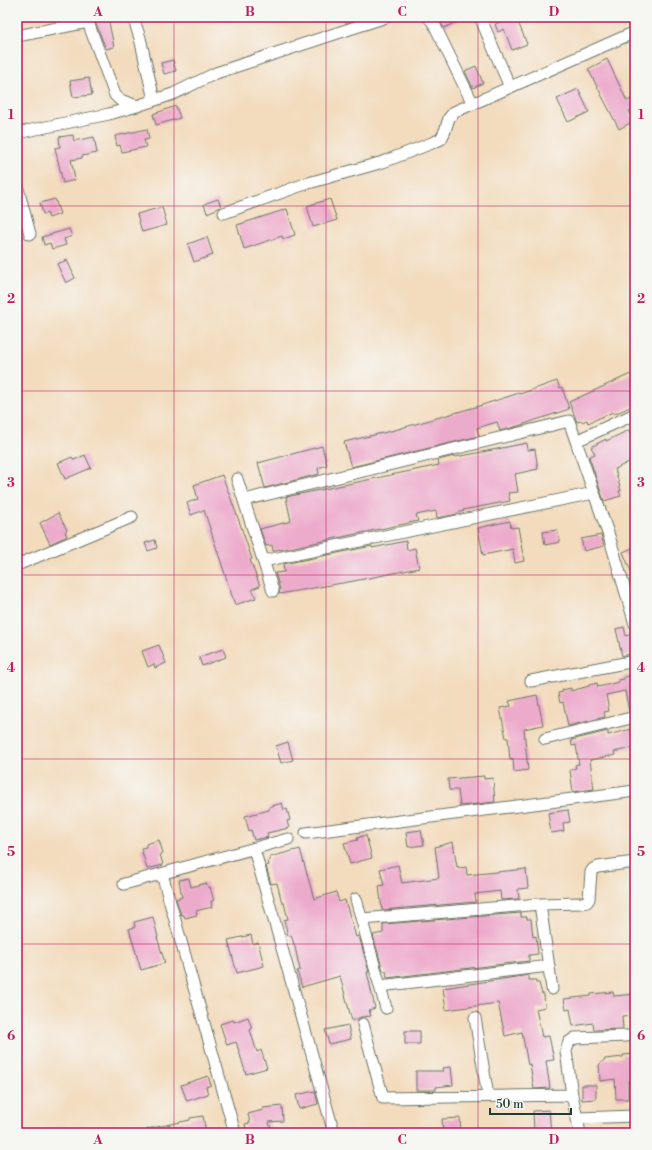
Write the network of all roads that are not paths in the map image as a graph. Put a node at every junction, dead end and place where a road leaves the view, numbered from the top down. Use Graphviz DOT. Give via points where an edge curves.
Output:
graph roads {
  1 [pos="133,17"];
  2 [pos="386,17"];
  3 [pos="428,17"];
  4 [pos="480,17"];
  5 [pos="87,20"];
  6 [pos="635,32"];
  7 [pos="17,36"];
  8 [pos="510,87"];
  9 [pos="154,100"];
  10 [pos="473,104"];
  11 [pos="137,106"];
  12 [pos="17,133"];
  13 [pos="17,186"];
  14 [pos="224,213"];
  15 [pos="30,234"];
  16 [pos="635,414"];
  17 [pos="576,441"];
  18 [pos="237,480"];
  19 [pos="594,493"];
  20 [pos="244,500"];
  21 [pos="132,518"];
  22 [pos="263,561"];
  23 [pos="17,565"];
  24 [pos="272,591"];
  25 [pos="635,624"];
  26 [pos="635,661"];
  27 [pos="531,681"];
  28 [pos="635,717"];
  29 [pos="545,739"];
  30 [pos="635,791"];
  31 [pos="306,833"];
  32 [pos="288,839"];
  33 [pos="254,849"];
  34 [pos="635,862"];
  35 [pos="162,874"];
  36 [pos="124,884"];
  37 [pos="356,899"];
  38 [pos="540,904"];
  39 [pos="362,920"];
  40 [pos="549,966"];
  41 [pos="380,986"];
  42 [pos="552,989"];
  43 [pos="386,1008"];
  44 [pos="475,1018"];
  45 [pos="363,1024"];
  46 [pos="627,1036"];
  47 [pos="572,1095"];
  48 [pos="488,1096"];
  49 [pos="635,1116"];
  50 [pos="578,1118"];
  51 [pos="235,1133"];
  52 [pos="334,1133"];
  53 [pos="580,1133"];
  1 -- 9 [label="street"];
  2 -- 9 [label="street" via="216,73 173,94"];
  3 -- 10 [label="street" via="433,22"];
  4 -- 8 [label="street"];
  5 -- 7 [label="street"];
  5 -- 11 [label="street" via="115,94 120,100"];
  6 -- 8 [label="street"];
  8 -- 10 [label="street"];
  9 -- 11 [label="street"];
  10 -- 14 [label="street" via="454,112 440,139 432,143 382,162 305,184"];
  11 -- 12 [label="street"];
  13 -- 15 [label="street"];
  16 -- 17 [label="street"];
  17 -- 19 [label="street"];
  17 -- 20 [label="street" via="569,421"];
  18 -- 20 [label="street"];
  19 -- 22 [label="street"];
  19 -- 25 [label="street"];
  20 -- 22 [label="street"];
  21 -- 23 [label="street"];
  22 -- 24 [label="street"];
  26 -- 27 [label="street"];
  28 -- 29 [label="street"];
  30 -- 31 [label="street"];
  32 -- 33 [label="street"];
  33 -- 35 [label="street"];
  33 -- 52 [label="street"];
  34 -- 38 [label="street" via="593,869 587,902"];
  35 -- 36 [label="street"];
  35 -- 51 [label="street"];
  37 -- 39 [label="street"];
  38 -- 39 [label="street"];
  38 -- 40 [label="street"];
  39 -- 41 [label="street"];
  40 -- 41 [label="street"];
  40 -- 42 [label="street"];
  41 -- 43 [label="street"];
  44 -- 48 [label="street"];
  45 -- 48 [label="street" via="383,1098"];
  46 -- 47 [label="street" via="575,1038 569,1042 566,1051"];
  47 -- 48 [label="street"];
  47 -- 50 [label="street"];
  49 -- 50 [label="street"];
  50 -- 53 [label="street"];
}
